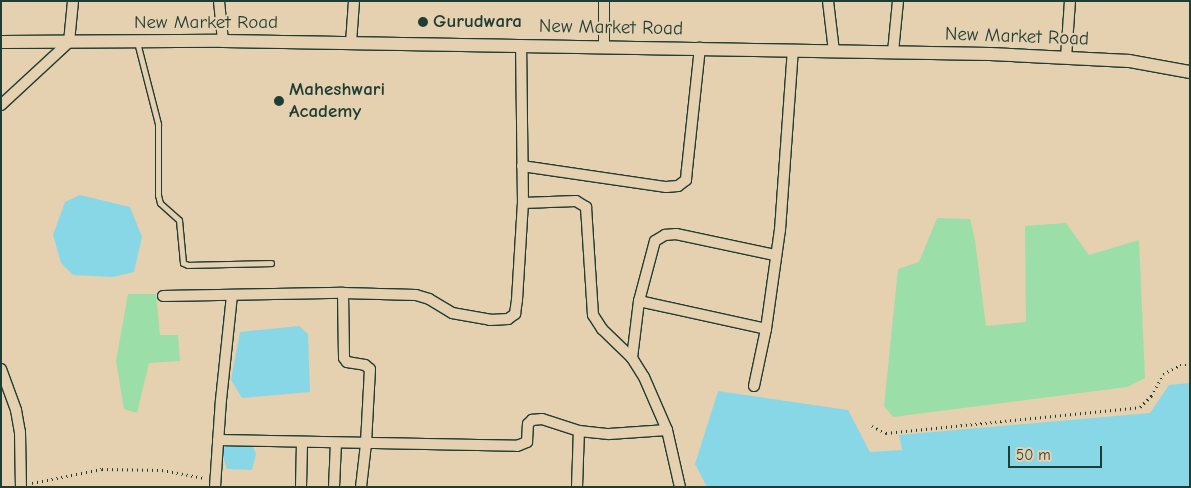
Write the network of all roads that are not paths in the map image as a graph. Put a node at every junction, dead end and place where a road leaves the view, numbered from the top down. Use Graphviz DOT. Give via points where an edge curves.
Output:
graph roads {
  1 [pos="73,1"];
  2 [pos="219,1"];
  3 [pos="354,1"];
  4 [pos="604,1"];
  5 [pos="828,1"];
  6 [pos="898,1"];
  7 [pos="1070,1"];
  8 [pos="136,41"];
  9 [pos="223,41"];
  10 [pos="1,42"];
  11 [pos="69,42"];
  12 [pos="351,43"];
  13 [pos="521,46"];
  14 [pos="604,47"];
  15 [pos="700,48"];
  16 [pos="793,50"];
  17 [pos="834,51"];
  18 [pos="893,52"];
  19 [pos="1066,58"];
  20 [pos="1190,72"];
  21 [pos="1,104"];
  22 [pos="522,166"];
  23 [pos="523,203"];
  24 [pos="775,255"];
  25 [pos="271,263"];
  26 [pos="343,294"];
  27 [pos="163,296"];
  28 [pos="232,296"];
  29 [pos="639,301"];
  30 [pos="766,329"];
  31 [pos="632,358"];
  32 [pos="1,369"];
  33 [pos="754,386"];
  34 [pos="4,391"];
  35 [pos="667,430"];
  36 [pos="579,431"];
  37 [pos="218,440"];
  38 [pos="302,442"];
  39 [pos="336,444"];
  40 [pos="366,444"];
  41 [pos="215,484"];
  42 [pos="21,486"];
  43 [pos="301,487"];
  44 [pos="334,487"];
  45 [pos="361,487"];
  46 [pos="577,487"];
  47 [pos="680,487"];
  1 -- 11 [label="street"];
  2 -- 9 [label="street"];
  3 -- 12 [label="street"];
  4 -- 14 [label="street"];
  5 -- 17 [label="street"];
  6 -- 18 [label="street"];
  7 -- 19 [label="street"];
  8 -- 9 [label="street, New Market Road"];
  8 -- 11 [label="street, New Market Road"];
  8 -- 25 [label="lane" via="158,124 158,195 160,203 179,220 183,263"];
  9 -- 12 [label="street, New Market Road"];
  10 -- 11 [label="street, New Market Road"];
  11 -- 21 [label="street"];
  12 -- 13 [label="street, New Market Road"];
  13 -- 14 [label="street, New Market Road"];
  13 -- 22 [label="street"];
  14 -- 15 [label="street, New Market Road"];
  15 -- 16 [label="street, New Market Road"];
  15 -- 22 [label="street" via="686,180 678,186 666,187"];
  16 -- 17 [label="street, New Market Road"];
  16 -- 24 [label="street" via="783,195"];
  17 -- 18 [label="street, New Market Road"];
  18 -- 19 [label="street, New Market Road"];
  19 -- 20 [label="street, New Market Road" via="1129,62"];
  22 -- 23 [label="street"];
  23 -- 26 [label="street" via="517,300 515,314 508,319 490,320 452,313 416,295"];
  23 -- 31 [label="street" via="576,201 586,207 593,316"];
  24 -- 29 [label="street" via="676,234 665,235 655,241"];
  24 -- 30 [label="street"];
  26 -- 28 [label="street"];
  26 -- 40 [label="street" via="344,358 347,362 370,369"];
  27 -- 28 [label="street"];
  28 -- 37 [label="street"];
  29 -- 30 [label="street"];
  29 -- 31 [label="street"];
  30 -- 33 [label="street"];
  31 -- 35 [label="street" via="651,390"];
  32 -- 34 [label="street"];
  34 -- 42 [label="street" via="16,410 20,432"];
  35 -- 36 [label="street" via="628,434"];
  35 -- 47 [label="street"];
  36 -- 40 [label="street" via="542,419 528,424 527,442 517,446"];
  36 -- 46 [label="street"];
  37 -- 38 [label="street"];
  37 -- 41 [label="street"];
  38 -- 39 [label="street"];
  38 -- 43 [label="street"];
  39 -- 40 [label="street"];
  39 -- 44 [label="street"];
  40 -- 45 [label="street"];
}
